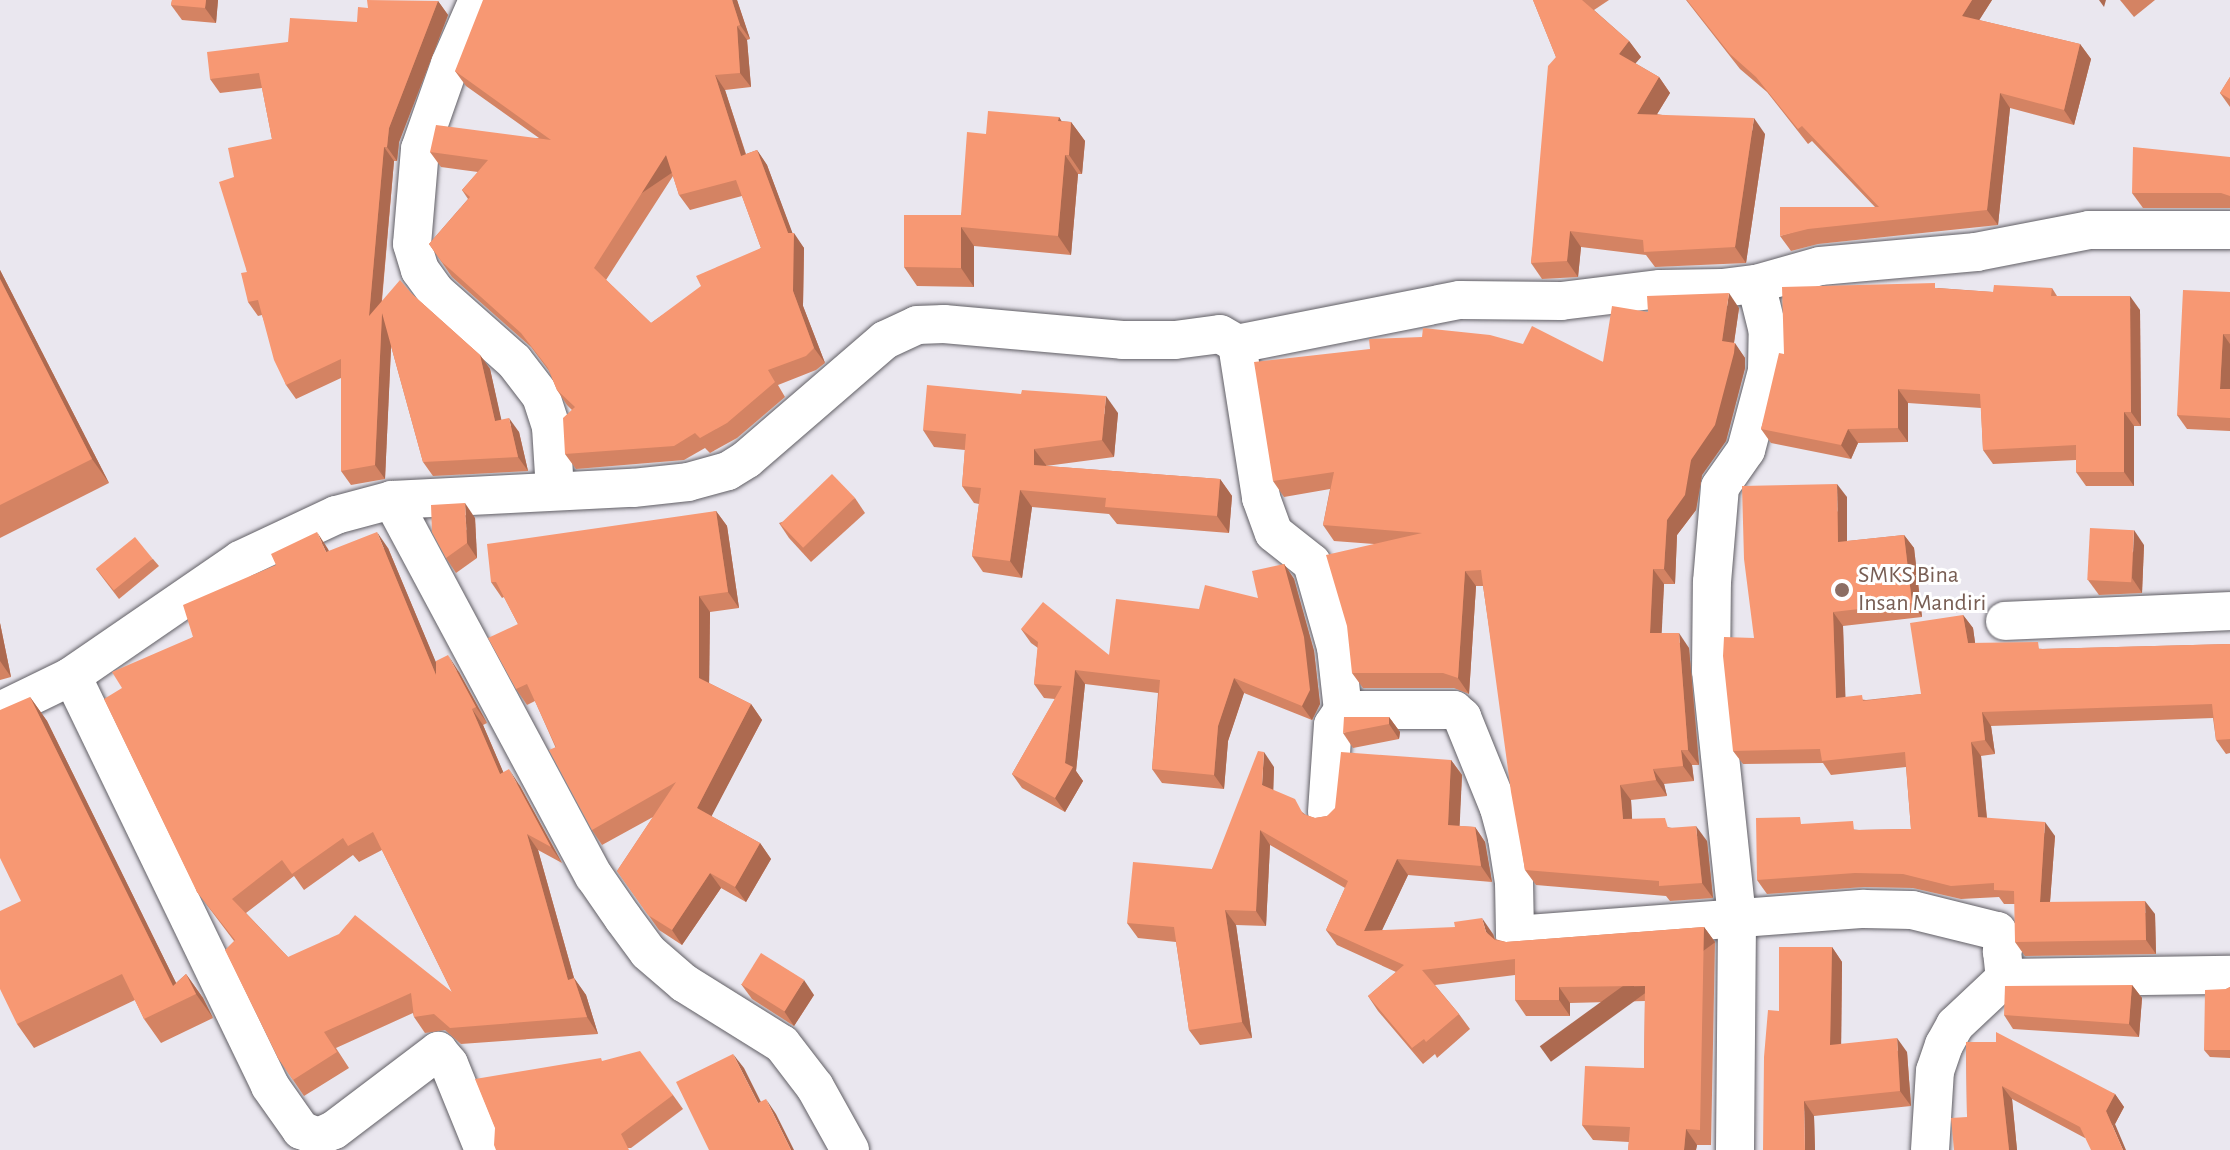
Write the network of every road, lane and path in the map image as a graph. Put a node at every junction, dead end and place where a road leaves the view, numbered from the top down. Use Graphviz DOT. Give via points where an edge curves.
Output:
graph roads {
  1 [pos="478,0"];
  2 [pos="2230,230"];
  3 [pos="1756,284"];
  4 [pos="1237,344"];
  5 [pos="555,491"];
  6 [pos="392,500"];
  7 [pos="2230,611"];
  8 [pos="2005,621"];
  9 [pos="72,676"];
  10 [pos="1343,710"];
  11 [pos="0,711"];
  12 [pos="1327,812"];
  13 [pos="1737,918"];
  14 [pos="2230,975"];
  15 [pos="2005,978"];
  16 [pos="484,1150"];
  17 [pos="850,1150"];
  18 [pos="1735,1150"];
  19 [pos="1930,1150"];
  1 -- 5 [label="street" via="420,149 412,244 420,270 436,292 514,361 541,396 551,427"];
  2 -- 3 [label="street" via="2089,230 1976,252 1820,266"];
  3 -- 4 [label="street" via="1561,301 1460,300"];
  3 -- 13 [label="street" via="1768,332 1767,371 1746,450 1720,487 1712,582 1711,671"];
  4 -- 5 [label="street" via="1220,334 1122,340 917,325 885,340 728,471 688,482"];
  4 -- 10 [label="street" via="1261,498 1274,533 1312,563 1336,647"];
  5 -- 6 [label="street"];
  6 -- 9 [label="street" via="309,525 240,560"];
  6 -- 17 [label="street" via="594,876 623,918 648,952 684,983 782,1044 815,1087"];
  7 -- 8 [label="street"];
  9 -- 11 [label="street"];
  9 -- 16 [label="street" via="270,1086 301,1130 318,1137 334,1130 438,1051 449,1064"];
  10 -- 12 [label="street" via="1331,734"];
  10 -- 13 [label="street" via="1454,710 1462,717 1507,838 1515,935"];
  13 -- 15 [label="street" via="1912,910 1988,926 2005,943"];
  13 -- 18 [label="street"];
  14 -- 15 [label="street"];
  15 -- 19 [label="street" via="1955,1025 1944,1045 1935,1071"];
}
